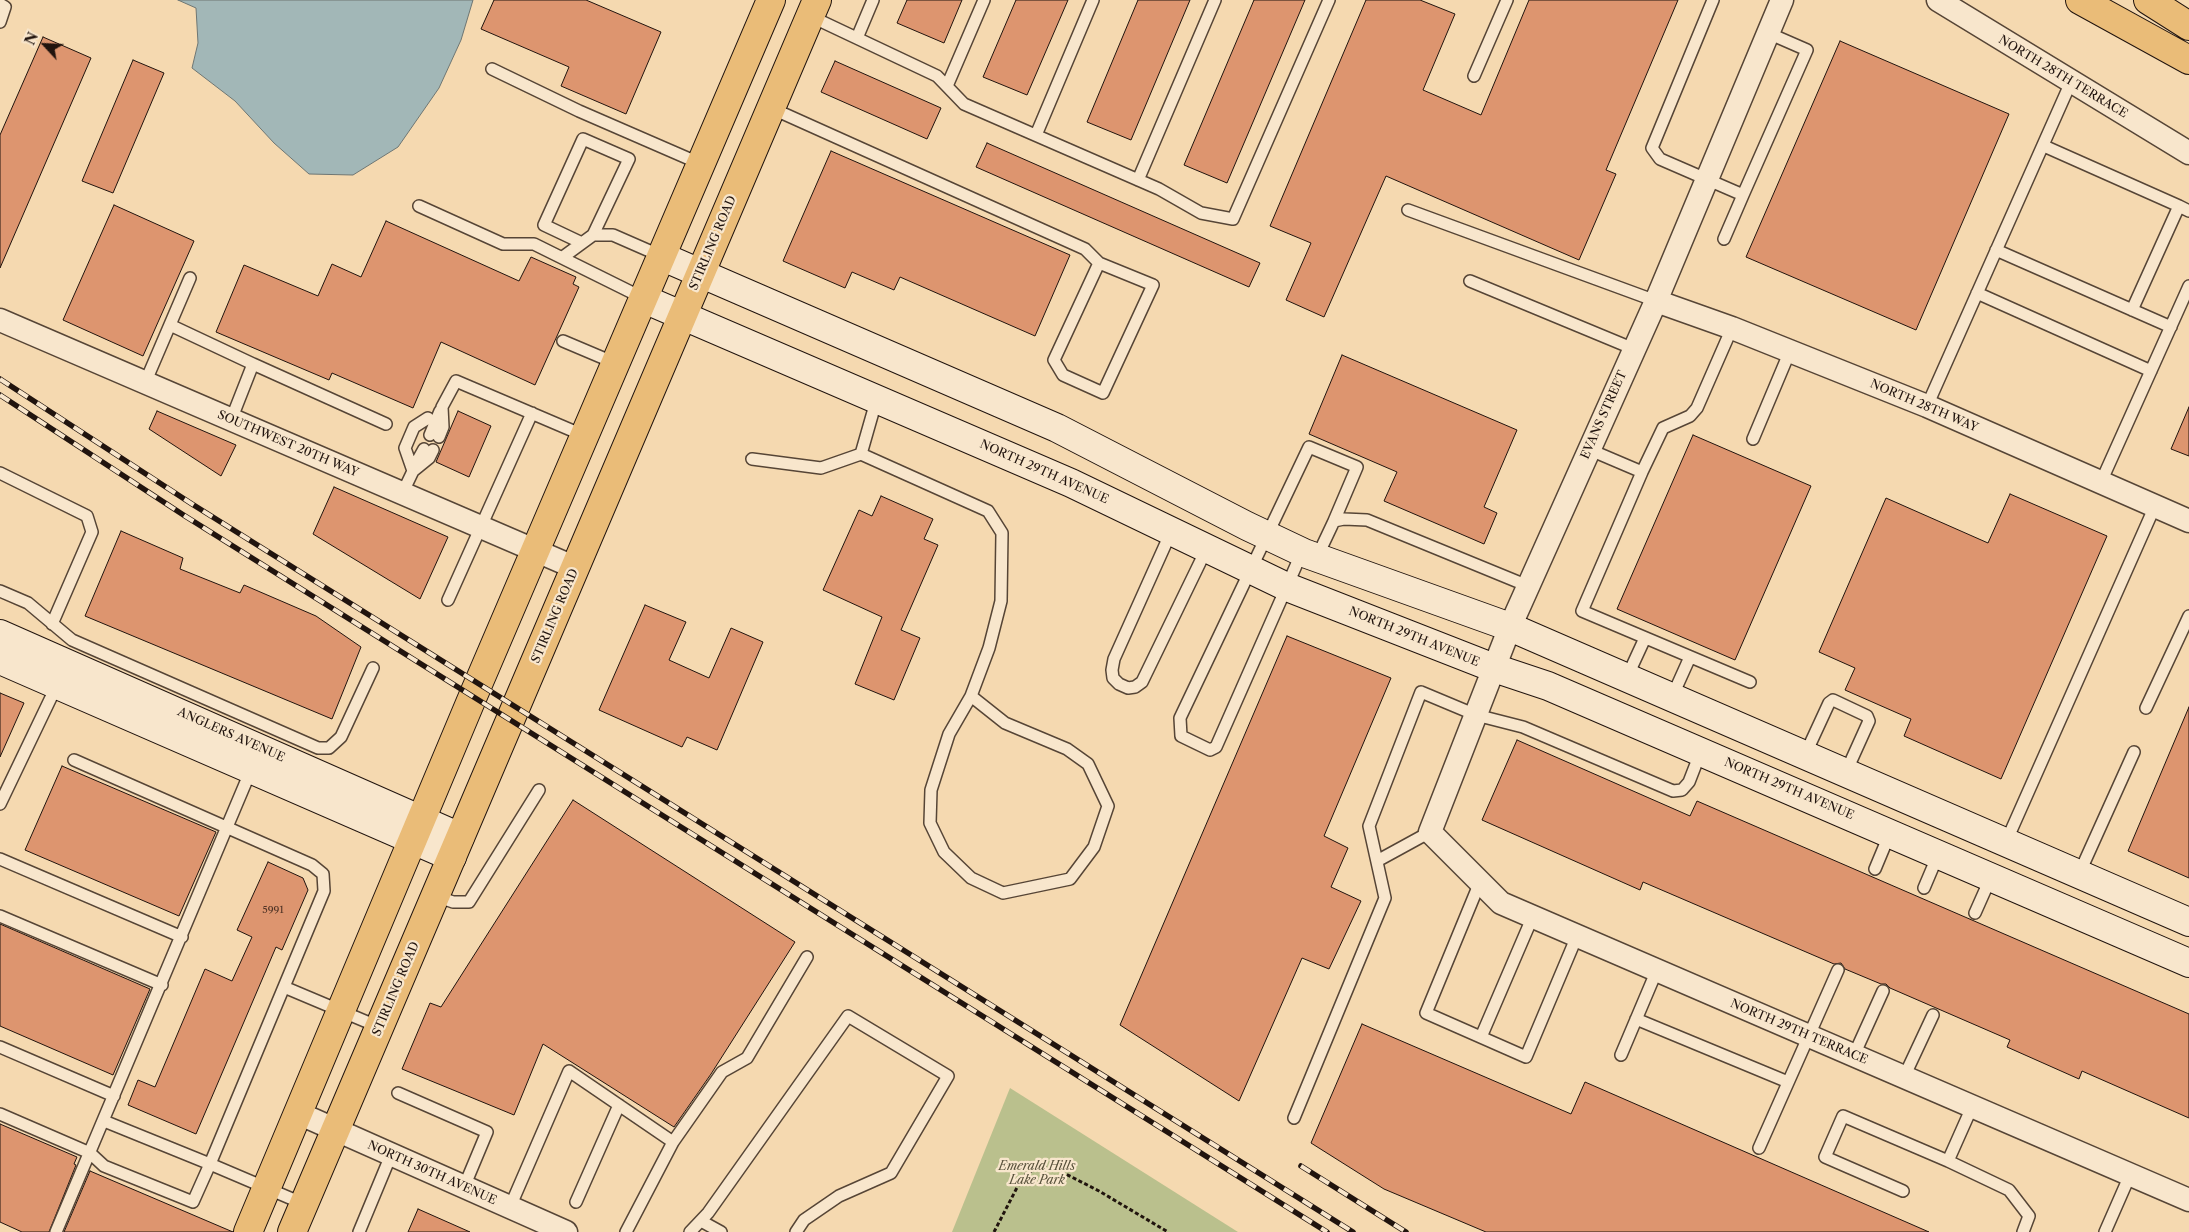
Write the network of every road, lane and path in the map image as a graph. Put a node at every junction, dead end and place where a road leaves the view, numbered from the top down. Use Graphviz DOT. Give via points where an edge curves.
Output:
graph roads {
  1 [pos="771,0"];
  2 [pos="873,0"];
  3 [pos="984,0"];
  4 [pos="1093,0"];
  5 [pos="1215,0"];
  6 [pos="1329,0"];
  7 [pos="1506,0"];
  8 [pos="1713,0"];
  9 [pos="1782,0"];
  10 [pos="1938,0"];
  11 [pos="2080,0"];
  12 [pos="2148,0"];
  13 [pos="0,4"];
  14 [pos="814,8"];
  15 [pos="0,22"];
  16 [pos="2189,26"];
  17 [pos="1768,33"];
  18 [pos="857,38"];
  19 [pos="2189,60"];
  20 [pos="492,69"];
  21 [pos="1474,76"];
  22 [pos="2071,82"];
  23 [pos="947,86"];
  24 [pos="771,108"];
  25 [pos="1036,136"];
  26 [pos="2044,146"];
  27 [pos="2189,153"];
  28 [pos="702,165"];
  29 [pos="1706,179"];
  30 [pos="1138,180"];
  31 [pos="1743,195"];
  32 [pos="419,206"];
  33 [pos="2184,208"];
  34 [pos="1408,210"];
  35 [pos="593,235"];
  36 [pos="1724,239"];
  37 [pos="582,243"];
  38 [pos="1996,250"];
  39 [pos="563,257"];
  40 [pos="663,257"];
  41 [pos="1099,263"];
  42 [pos="701,272"];
  43 [pos="190,278"];
  44 [pos="1470,281"];
  45 [pos="2189,286"];
  46 [pos="1977,293"];
  47 [pos="644,299"];
  48 [pos="1656,301"];
  49 [pos="2132,310"];
  50 [pos="683,315"];
  51 [pos="0,320"];
  52 [pos="170,325"];
  53 [pos="2171,327"];
  54 [pos="1732,328"];
  55 [pos="563,340"];
  56 [pos="1634,349"];
  57 [pos="1790,351"];
  58 [pos="253,364"];
  59 [pos="617,364"];
  60 [pos="2151,371"];
  61 [pos="145,383"];
  62 [pos="877,398"];
  63 [pos="1927,406"];
  64 [pos="442,407"];
  65 [pos="532,413"];
  66 [pos="428,418"];
  67 [pos="231,420"];
  68 [pos="386,424"];
  69 [pos="586,436"];
  70 [pos="1752,439"];
  71 [pos="423,449"];
  72 [pos="1588,449"];
  73 [pos="861,454"];
  74 [pos="752,459"];
  75 [pos="412,471"];
  76 [pos="1642,472"];
  77 [pos="0,474"];
  78 [pos="2101,482"];
  79 [pos="402,494"];
  80 [pos="2155,506"];
  81 [pos="1334,521"];
  82 [pos="2189,521"];
  83 [pos="480,527"];
  84 [pos="1171,532"];
  85 [pos="1267,536"];
  86 [pos="1207,548"];
  87 [pos="536,551"];
  88 [pos="1309,555"];
  89 [pos="576,568"];
  90 [pos="1251,570"];
  91 [pos="1528,586"];
  92 [pos="1287,588"];
  93 [pos="0,591"];
  94 [pos="448,600"];
  95 [pos="2189,616"];
  96 [pos="52,624"];
  97 [pos="1510,627"];
  98 [pos="0,634"];
  99 [pos="1645,638"];
  100 [pos="1690,657"];
  101 [pos="0,660"];
  102 [pos="373,668"];
  103 [pos="1494,668"];
  104 [pos="1627,677"];
  105 [pos="1750,682"];
  106 [pos="57,685"];
  107 [pos="971,696"];
  108 [pos="1672,697"];
  109 [pos="2146,708"];
  110 [pos="1476,715"];
  111 [pos="237,725"];
  112 [pos="1701,751"];
  113 [pos="2134,752"];
  114 [pos="1806,755"];
  115 [pos="74,760"];
  116 [pos="251,770"];
  117 [pos="1846,772"];
  118 [pos="539,790"];
  119 [pos="0,804"];
  120 [pos="227,828"];
  121 [pos="418,830"];
  122 [pos="1430,832"];
  123 [pos="1890,833"];
  124 [pos="2006,842"];
  125 [pos="456,847"];
  126 [pos="1938,854"];
  127 [pos="0,859"];
  128 [pos="1377,861"];
  129 [pos="1875,869"];
  130 [pos="2079,874"];
  131 [pos="1991,877"];
  132 [pos="1480,882"];
  133 [pos="1924,888"];
  134 [pos="436,896"];
  135 [pos="1975,913"];
  136 [pos="0,916"];
  137 [pos="1533,916"];
  138 [pos="2189,922"];
  139 [pos="1577,936"];
  140 [pos="182,938"];
  141 [pos="807,957"];
  142 [pos="2189,963"];
  143 [pos="1657,970"];
  144 [pos="1838,970"];
  145 [pos="162,985"];
  146 [pos="284,987"];
  147 [pos="1884,991"];
  148 [pos="341,1011"];
  149 [pos="1933,1015"];
  150 [pos="1636,1019"];
  151 [pos="380,1027"];
  152 [pos="1808,1035"];
  153 [pos="1481,1037"];
  154 [pos="0,1047"];
  155 [pos="1620,1055"];
  156 [pos="1854,1055"];
  157 [pos="1904,1077"];
  158 [pos="1788,1082"];
  159 [pos="398,1093"];
  160 [pos="114,1096"];
  161 [pos="619,1105"];
  162 [pos="1972,1107"];
  163 [pos="298,1113"];
  164 [pos="0,1114"];
  165 [pos="1294,1118"];
  166 [pos="104,1120"];
  167 [pos="335,1131"];
  168 [pos="673,1142"];
  169 [pos="1759,1148"];
  170 [pos="90,1152"];
  171 [pos="390,1155"];
  172 [pos="1948,1161"];
  173 [pos="210,1164"];
  174 [pos="2130,1175"];
  175 [pos="464,1187"];
  176 [pos="267,1188"];
  177 [pos="1903,1191"];
  178 [pos="2189,1200"];
  179 [pos="576,1202"];
  180 [pos="304,1204"];
  181 [pos="510,1207"];
  182 [pos="701,1221"];
  183 [pos="56,1232"];
  184 [pos="248,1232"];
  185 [pos="292,1232"];
  186 [pos="359,1232"];
  187 [pos="566,1232"];
  188 [pos="626,1232"];
  189 [pos="690,1232"];
  190 [pos="721,1232"];
  191 [pos="796,1232"];
  192 [pos="994,1232"];
  193 [pos="1168,1232"];
  194 [pos="2023,1232"];
  195 [pos="2104,1232"];
  1 -- 28 [label="main road"];
  2 -- 18 [label="lane"];
  3 -- 23 [label="lane"];
  4 -- 25 [label="lane"];
  5 -- 30 [label="lane"];
  6 -- 30 [label="lane" via="1233,219 1201,213"];
  7 -- 21 [label="lane"];
  8 -- 29 [label="lane" via="1652,148 1660,159"];
  9 -- 17 [label="street, EVANS STREET"];
  10 -- 22 [label="street, NORTH 28TH TERRACE"];
  11 -- 19 [label="main road"];
  12 -- 16 [label="main road"];
  13 -- 15 [label="lane" via="5,7"];
  14 -- 18 [label="lane"];
  14 -- 24 [label="main road, STIRLING ROAD"];
  17 -- 29 [label="street, EVANS STREET"];
  17 -- 31 [label="lane" via="1807,50"];
  18 -- 23 [label="lane" via="937,76"];
  20 -- 28 [label="lane"];
  22 -- 26 [label="lane"];
  22 -- 27 [label="street, NORTH 28TH TERRACE"];
  23 -- 25 [label="lane" via="964,104"];
  24 -- 41 [label="lane" via="1085,249"];
  24 -- 42 [label="main road, STIRLING ROAD"];
  25 -- 30 [label="lane"];
  26 -- 33 [label="lane"];
  26 -- 38 [label="lane"];
  28 -- 40 [label="main road"];
  29 -- 31 [label="lane"];
  29 -- 48 [label="street, EVANS STREET"];
  31 -- 36 [label="lane"];
  32 -- 39 [label="lane" via="502,244 534,244"];
  33 -- 49 [label="lane"];
  34 -- 48 [label="lane"];
  35 -- 37 [label="lane"];
  35 -- 37 [label="lane" via="629,159 584,139 544,225"];
  35 -- 40 [label="lane" via="613,235"];
  37 -- 39 [label="lane"];
  38 -- 46 [label="lane"];
  38 -- 49 [label="lane"];
  39 -- 47 [label="lane"];
  40 -- 42 [label="street"];
  40 -- 47 [label="main road"];
  41 -- 41 [label="lane" via="1054,360 1063,374 1103,393 1153,285"];
  42 -- 50 [label="main road, STIRLING ROAD"];
  42 -- 85 [label="street" via="1057,428"];
  43 -- 52 [label="lane"];
  44 -- 56 [label="lane"];
  45 -- 53 [label="lane"];
  46 -- 60 [label="lane"];
  46 -- 63 [label="lane"];
  47 -- 50 [label="street, NORTH 29TH AVENUE"];
  47 -- 59 [label="main road"];
  48 -- 54 [label="street, NORTH 28TH WAY"];
  48 -- 56 [label="street, EVANS STREET"];
  49 -- 53 [label="lane"];
  50 -- 62 [label="street, NORTH 29TH AVENUE"];
  50 -- 89 [label="main road, STIRLING ROAD"];
  51 -- 61 [label="street, SOUTHWEST 20TH WAY"];
  52 -- 58 [label="lane"];
  52 -- 61 [label="lane"];
  53 -- 60 [label="lane"];
  54 -- 57 [label="street, NORTH 28TH WAY"];
  54 -- 76 [label="lane" via="1697,408 1690,416 1663,428"];
  55 -- 59 [label="lane"];
  56 -- 72 [label="street, EVANS STREET"];
  57 -- 63 [label="street, NORTH 28TH WAY"];
  57 -- 70 [label="lane"];
  58 -- 67 [label="lane"];
  58 -- 68 [label="lane"];
  59 -- 69 [label="main road"];
  60 -- 78 [label="lane"];
  61 -- 67 [label="street, SOUTHWEST 20TH WAY"];
  62 -- 73 [label="lane"];
  62 -- 84 [label="street, NORTH 29TH AVENUE" via="1071,483"];
  63 -- 78 [label="street, NORTH 28TH WAY"];
  64 -- 65 [label="lane" via="456,381"];
  64 -- 66 [label="lane"];
  64 -- 66 [label="lane" via="443,427 429,436"];
  65 -- 69 [label="lane"];
  65 -- 83 [label="lane"];
  66 -- 75 [label="lane" via="414,427 405,448"];
  67 -- 79 [label="street, SOUTHWEST 20TH WAY"];
  69 -- 87 [label="main road"];
  71 -- 75 [label="lane"];
  72 -- 76 [label="lane"];
  72 -- 91 [label="street, EVANS STREET"];
  73 -- 74 [label="lane" via="821,468"];
  73 -- 107 [label="lane" via="988,511 1002,533 1001,601 989,648"];
  75 -- 79 [label="lane"];
  76 -- 99 [label="lane" via="1582,611"];
  77 -- 96 [label="lane" via="87,516 92,532"];
  78 -- 80 [label="street, NORTH 28TH WAY"];
  79 -- 83 [label="street, SOUTHWEST 20TH WAY"];
  80 -- 82 [label="street, NORTH 28TH WAY"];
  80 -- 124 [label="lane"];
  81 -- 85 [label="lane" via="1357,467 1309,447"];
  81 -- 88 [label="lane"];
  81 -- 91 [label="lane" via="1367,520"];
  83 -- 87 [label="street, SOUTHWEST 20TH WAY"];
  83 -- 94 [label="lane"];
  84 -- 86 [label="street, NORTH 29TH AVENUE"];
  84 -- 86 [label="lane" via="1114,659 1114,678 1128,688 1142,682"];
  85 -- 88 [label="street"];
  85 -- 90 [label="lane"];
  86 -- 90 [label="street, NORTH 29TH AVENUE"];
  87 -- 89 [label="street, SOUTHWEST 20TH WAY"];
  87 -- 121 [label="main road"];
  88 -- 92 [label="lane"];
  88 -- 97 [label="street"];
  89 -- 125 [label="main road, STIRLING ROAD"];
  90 -- 92 [label="street, NORTH 29TH AVENUE"];
  90 -- 92 [label="lane" via="1180,718 1181,736 1210,750 1216,747"];
  91 -- 97 [label="street, EVANS STREET"];
  92 -- 103 [label="street, NORTH 29TH AVENUE"];
  93 -- 96 [label="lane" via="28,603"];
  95 -- 109 [label="lane"];
  96 -- 111 [label="lane" via="72,640"];
  97 -- 103 [label="street, EVANS STREET"];
  97 -- 104 [label="street"];
  98 -- 111 [label="street, ANGLERS AVENUE"];
  99 -- 100 [label="lane"];
  99 -- 104 [label="lane"];
  100 -- 105 [label="lane"];
  100 -- 108 [label="lane"];
  101 -- 106 [label="street, ANGLERS AVENUE"];
  102 -- 111 [label="lane" via="341,737 329,748 318,748"];
  103 -- 110 [label="street, EVANS STREET"];
  103 -- 112 [label="street, NORTH 29TH AVENUE" via="1548,686"];
  104 -- 108 [label="street"];
  106 -- 116 [label="street, ANGLERS AVENUE"];
  106 -- 119 [label="lane"];
  107 -- 107 [label="lane" via="949,734 931,790 930,823 944,852 971,878 1003,893 1070,880 1094,847 1108,806 1088,764 1066,749 1005,723"];
  108 -- 114 [label="street"];
  110 -- 112 [label="lane" via="1523,727 1673,791 1682,790 1689,782"];
  110 -- 122 [label="street, EVANS STREET"];
  110 -- 128 [label="lane" via="1420,692 1369,826"];
  111 -- 121 [label="street, ANGLERS AVENUE"];
  112 -- 123 [label="street, NORTH 29TH AVENUE"];
  113 -- 130 [label="lane"];
  114 -- 117 [label="street"];
  114 -- 117 [label="lane" via="1833,700 1868,716 1869,721"];
  115 -- 120 [label="lane"];
  116 -- 120 [label="lane"];
  116 -- 121 [label="street, ANGLERS AVENUE"];
  117 -- 124 [label="street"];
  118 -- 134 [label="lane" via="469,902 454,902"];
  120 -- 140 [label="lane" via="188,915"];
  120 -- 146 [label="lane" via="312,865 323,874 324,891"];
  121 -- 125 [label="street, ANGLERS AVENUE"];
  121 -- 148 [label="main road"];
  122 -- 128 [label="lane"];
  122 -- 132 [label="street, NORTH 29TH TERRACE"];
  123 -- 126 [label="street, NORTH 29TH AVENUE"];
  123 -- 129 [label="lane"];
  124 -- 130 [label="street"];
  125 -- 134 [label="main road, STIRLING ROAD"];
  126 -- 131 [label="street, NORTH 29TH AVENUE"];
  126 -- 133 [label="lane"];
  127 -- 140 [label="lane"];
  128 -- 165 [label="lane" via="1385,898"];
  130 -- 138 [label="street"];
  131 -- 135 [label="lane"];
  131 -- 142 [label="street, NORTH 29TH AVENUE"];
  132 -- 137 [label="street, NORTH 29TH TERRACE" via="1501,903"];
  132 -- 153 [label="lane" via="1426,1013"];
  134 -- 151 [label="main road, STIRLING ROAD"];
  136 -- 145 [label="lane"];
  137 -- 139 [label="street, NORTH 29TH TERRACE"];
  137 -- 153 [label="lane"];
  139 -- 143 [label="street, NORTH 29TH TERRACE"];
  139 -- 153 [label="lane" via="1526,1057"];
  140 -- 145 [label="lane"];
  141 -- 168 [label="lane" via="747,1058 722,1072"];
  143 -- 150 [label="lane"];
  143 -- 152 [label="street, NORTH 29TH TERRACE"];
  144 -- 152 [label="lane"];
  145 -- 160 [label="lane"];
  146 -- 148 [label="lane"];
  146 -- 173 [label="lane"];
  147 -- 156 [label="lane"];
  148 -- 151 [label="lane"];
  148 -- 163 [label="main road"];
  149 -- 157 [label="lane"];
  150 -- 155 [label="lane"];
  150 -- 158 [label="lane"];
  151 -- 167 [label="main road, STIRLING ROAD"];
  152 -- 156 [label="street, NORTH 29TH TERRACE"];
  152 -- 158 [label="lane"];
  154 -- 160 [label="lane"];
  156 -- 157 [label="street, NORTH 29TH TERRACE"];
  157 -- 162 [label="street, NORTH 29TH TERRACE"];
  158 -- 169 [label="lane"];
  159 -- 175 [label="lane" via="487,1132"];
  160 -- 166 [label="lane"];
  161 -- 168 [label="lane"];
  161 -- 179 [label="lane"];
  161 -- 181 [label="lane" via="569,1071"];
  162 -- 172 [label="lane"];
  162 -- 174 [label="street, NORTH 29TH TERRACE"];
  163 -- 167 [label="street, NORTH 30TH AVENUE"];
  163 -- 176 [label="main road"];
  164 -- 170 [label="lane"];
  166 -- 170 [label="lane"];
  166 -- 173 [label="lane"];
  167 -- 171 [label="street, NORTH 30TH AVENUE"];
  167 -- 180 [label="main road, STIRLING ROAD"];
  168 -- 188 [label="lane"];
  170 -- 173 [label="lane" via="104,1166 193,1202"];
  170 -- 183 [label="lane"];
  171 -- 175 [label="street, NORTH 30TH AVENUE"];
  171 -- 186 [label="lane"];
  172 -- 177 [label="lane" via="1843,1116 1825,1156"];
  172 -- 194 [label="lane" via="2009,1190 2029,1216"];
  173 -- 176 [label="lane"];
  174 -- 178 [label="street, NORTH 29TH TERRACE"];
  174 -- 195 [label="lane"];
  175 -- 181 [label="street, NORTH 30TH AVENUE"];
  176 -- 180 [label="lane"];
  176 -- 184 [label="main road"];
  180 -- 185 [label="main road, STIRLING ROAD"];
  181 -- 187 [label="street, NORTH 30TH AVENUE"];
  182 -- 189 [label="lane"];
  182 -- 190 [label="lane"];
  182 -- 191 [label="lane" via="848,1016 948,1076 892,1173 839,1196 804,1220"];
  192 -- 193 [label="path" via="1023,1176 1045,1167 1090,1186"];
}
